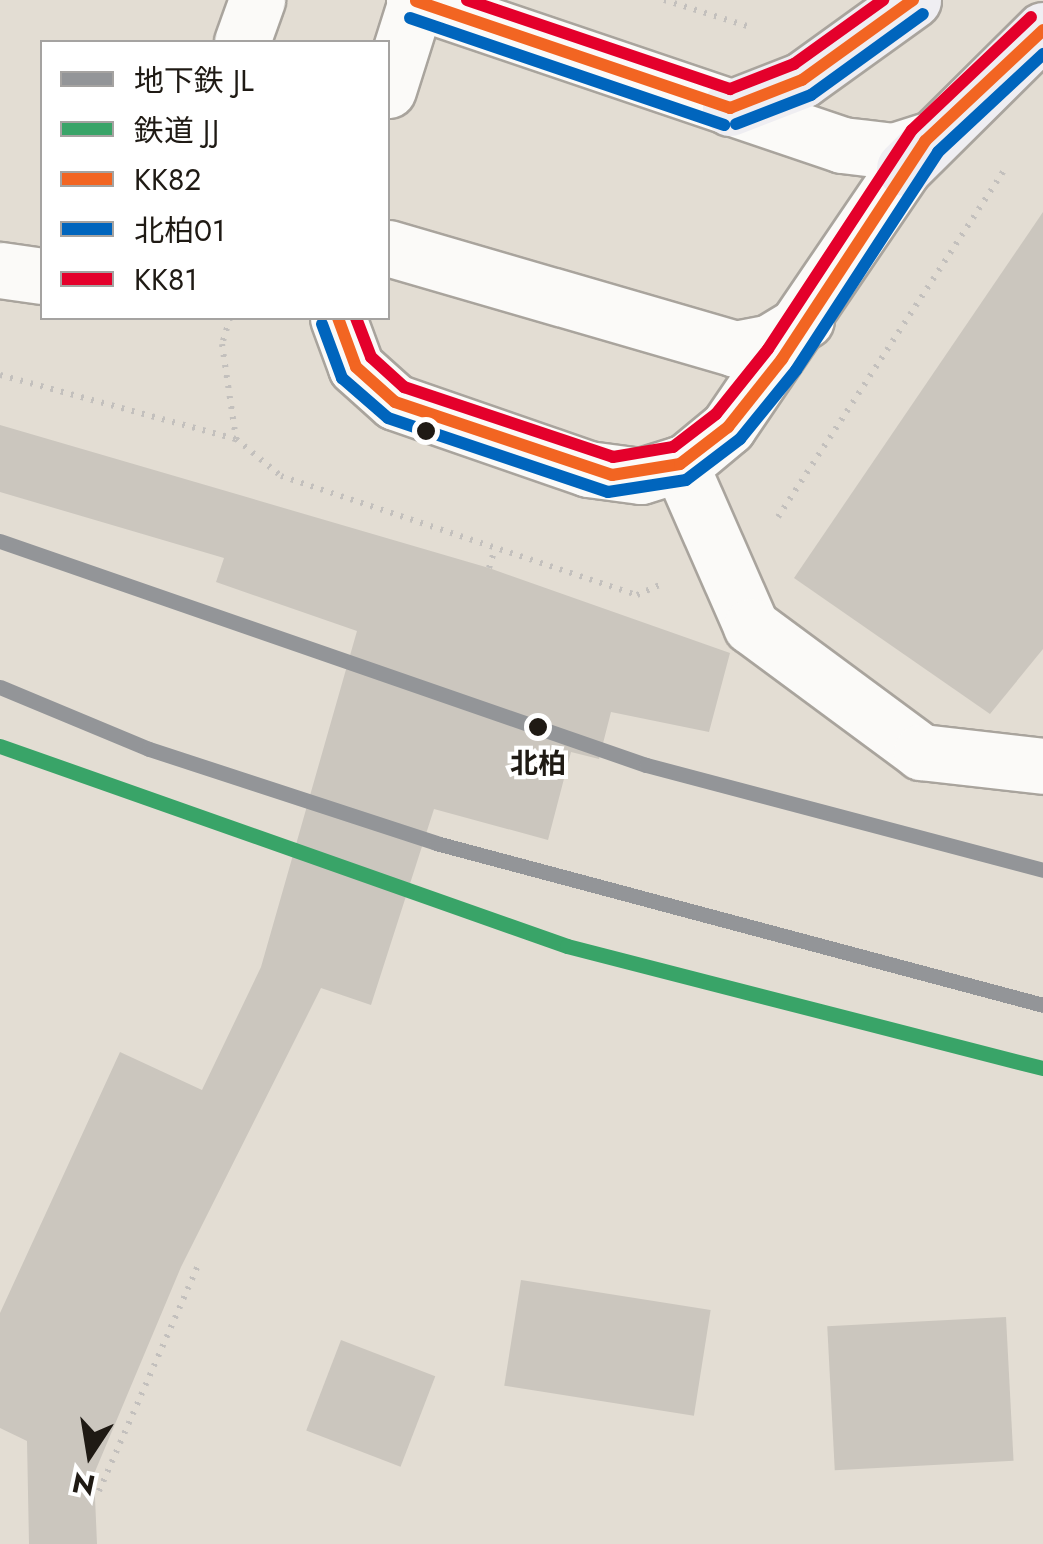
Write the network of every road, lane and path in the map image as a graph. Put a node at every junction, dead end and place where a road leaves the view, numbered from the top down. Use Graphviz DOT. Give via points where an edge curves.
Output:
graph roads {
  1 [pos="257,0"];
  2 [pos="415,0"];
  3 [pos="664,0"];
  4 [pos="913,0"];
  5 [pos="757,29"];
  6 [pos="1043,30"];
  7 [pos="243,40"];
  8 [pos="390,83"];
  9 [pos="730,108"];
  10 [pos="914,154"];
  11 [pos="390,249"];
  12 [pos="0,270"];
  13 [pos="40,276"];
  14 [pos="339,320"];
  15 [pos="806,320"];
  16 [pos="0,376"];
  17 [pos="236,438"];
  18 [pos="680,464"];
  19 [pos="494,552"];
  20 [pos="489,568"];
  21 [pos="1043,766"];
  22 [pos="198,1265"];
  23 [pos="99,1491"];
  1 -- 7 [label="street"];
  2 -- 8 [label="street"];
  2 -- 9 [label="street"];
  3 -- 5 [label="path"];
  4 -- 9 [label="main road" via="802,80"];
  6 -- 10 [label="main road"];
  9 -- 10 [label="street" via="870,151"];
  10 -- 15 [label="street"];
  11 -- 15 [label="street" via="735,348 770,342"];
  12 -- 13 [label="street"];
  14 -- 18 [label="street" via="356,367 395,402 612,476"];
  15 -- 18 [label="street" via="728,428"];
  16 -- 17 [label="path"];
  18 -- 21 [label="street" via="752,626 920,752"];
  19 -- 20 [label="path"];
  22 -- 23 [label="path"];
}
